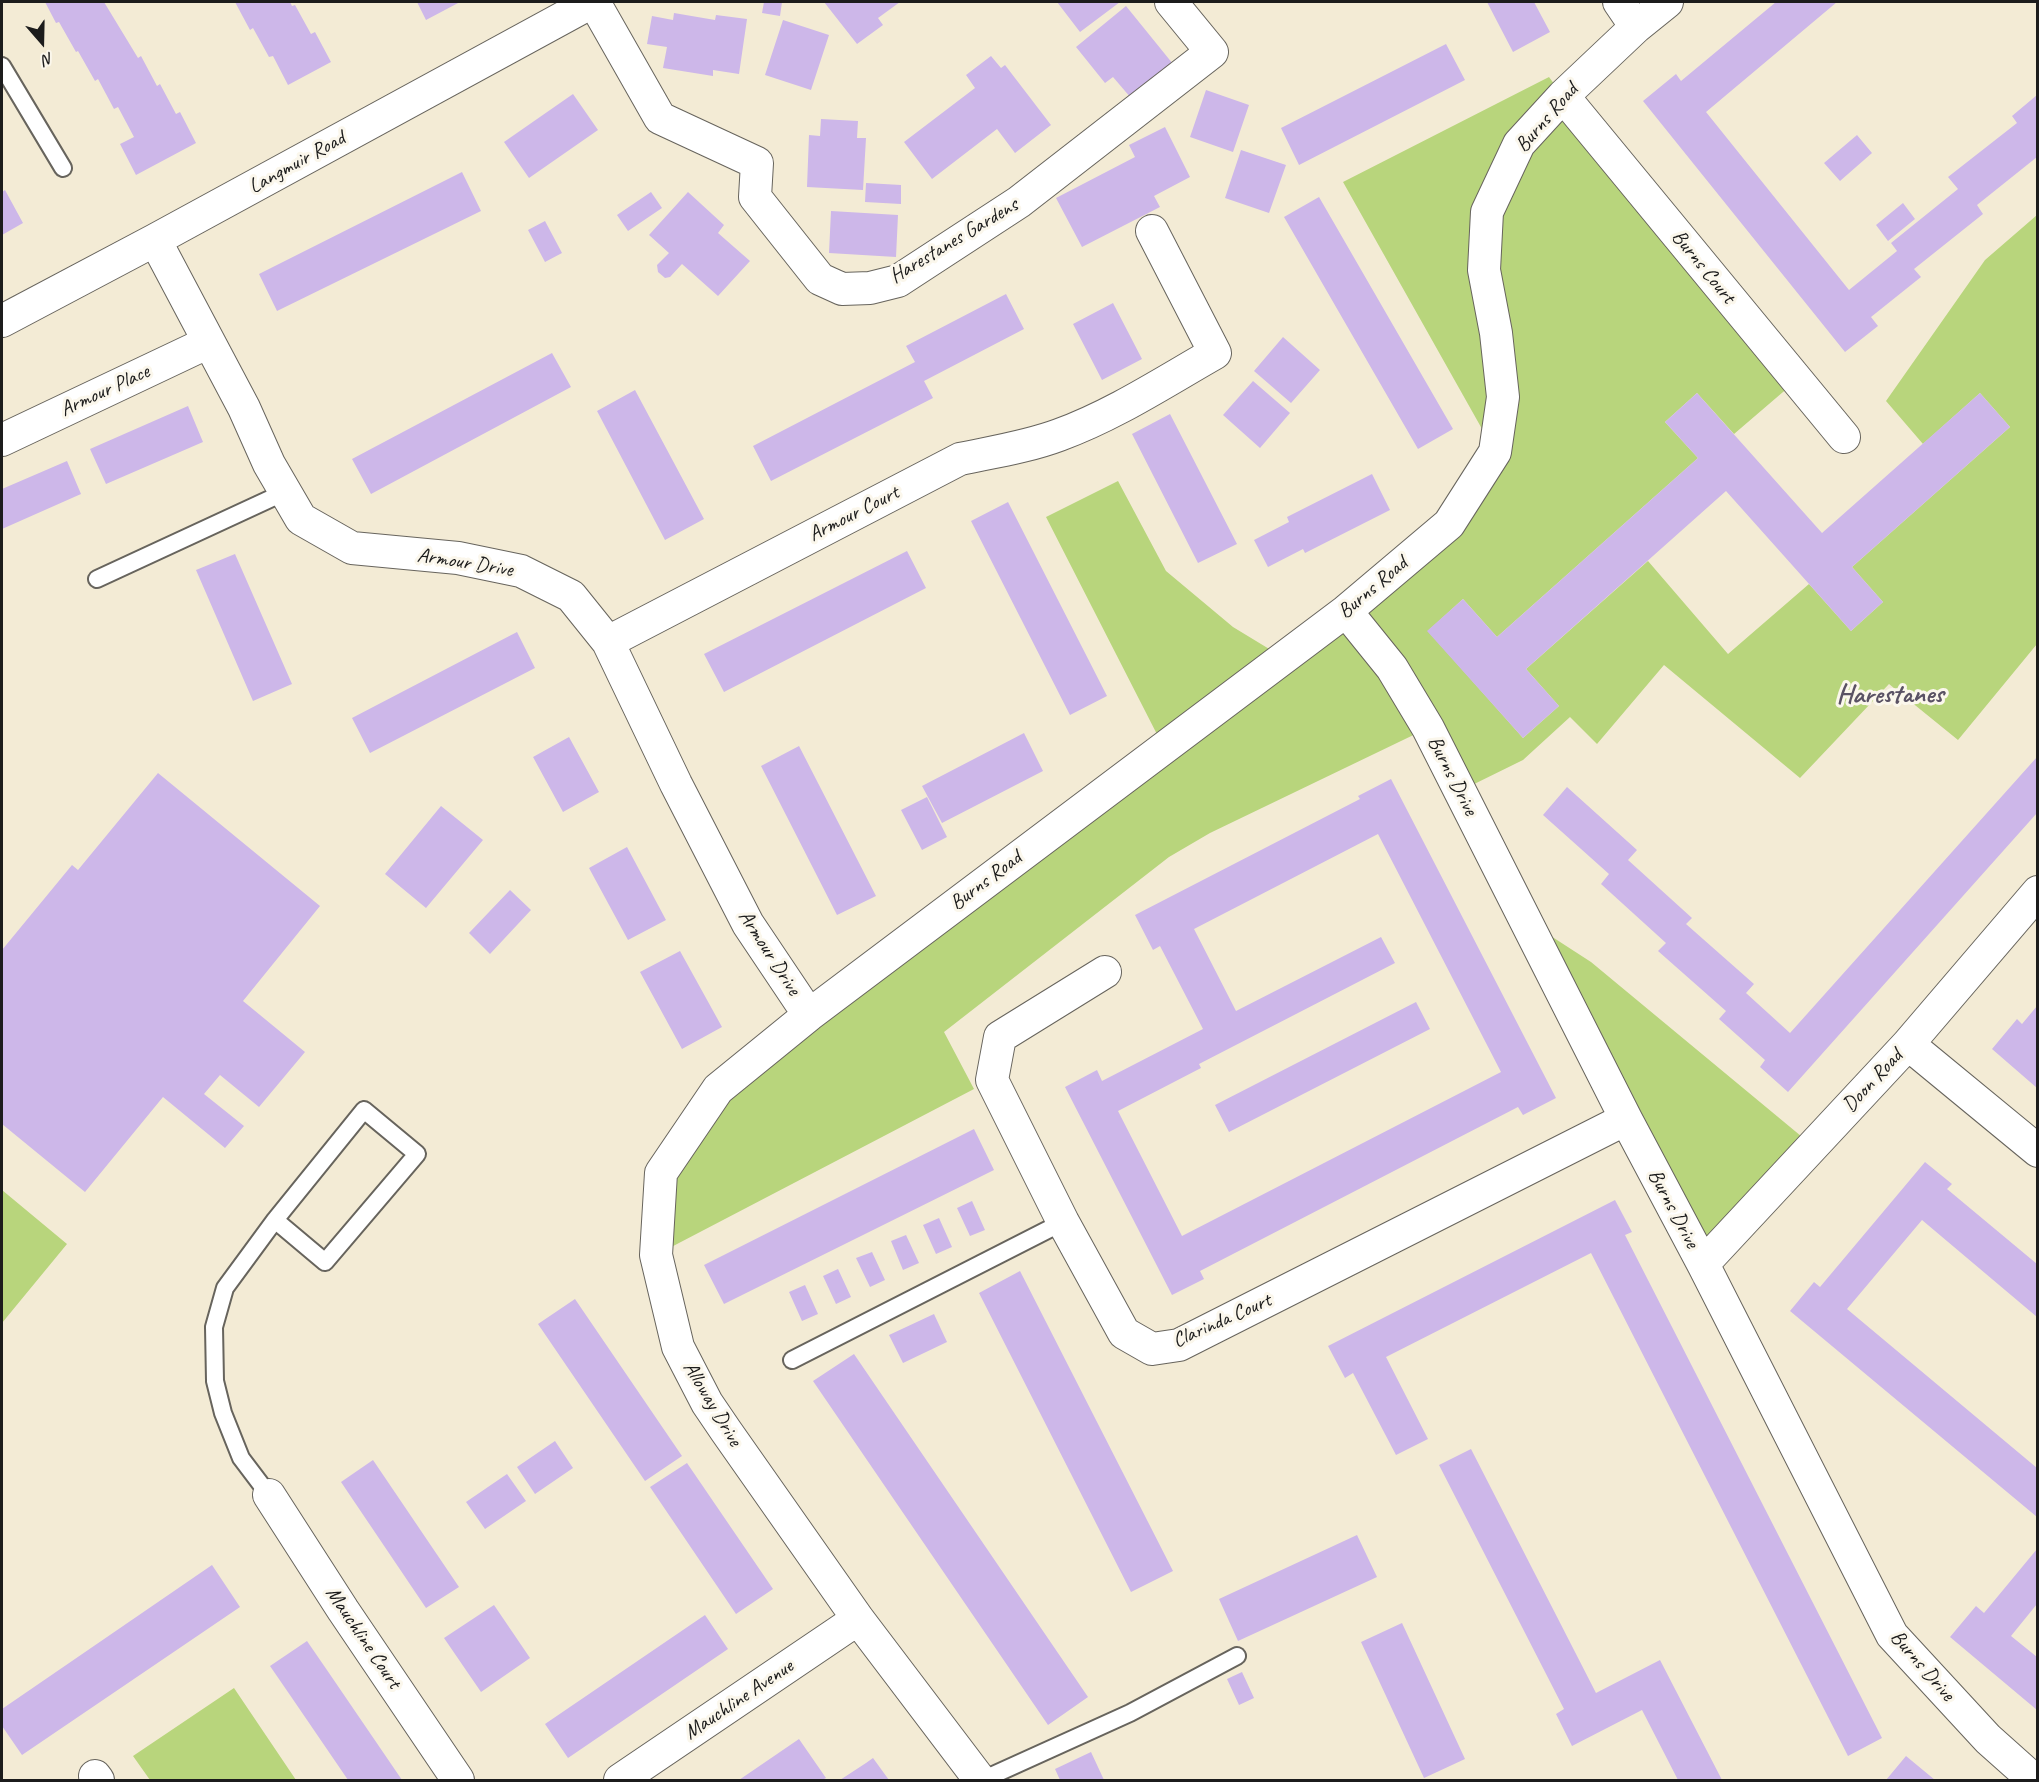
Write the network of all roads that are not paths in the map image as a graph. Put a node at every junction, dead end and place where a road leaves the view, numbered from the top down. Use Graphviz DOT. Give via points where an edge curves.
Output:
graph roads {
  1 [pos="593,2"];
  2 [pos="1172,2"];
  3 [pos="1618,2"];
  4 [pos="1668,2"];
  5 [pos="1636,27"];
  6 [pos="2,66"];
  7 [pos="1563,96"];
  8 [pos="63,168"];
  9 [pos="1152,231"];
  10 [pos="155,240"];
  11 [pos="2,321"];
  12 [pos="209,342"];
  13 [pos="1844,437"];
  14 [pos="2,440"];
  15 [pos="285,492"];
  16 [pos="97,579"];
  17 [pos="1346,611"];
  18 [pos="608,642"];
  19 [pos="2037,892"];
  20 [pos="1106,972"];
  21 [pos="808,1015"];
  22 [pos="1908,1044"];
  23 [pos="1626,1119"];
  24 [pos="2037,1150"];
  25 [pos="275,1220"];
  26 [pos="1063,1222"];
  27 [pos="1703,1264"];
  28 [pos="792,1360"];
  29 [pos="269,1495"];
  30 [pos="858,1619"];
  31 [pos="1237,1656"];
  32 [pos="458,1780"];
  33 [pos="620,1780"];
  34 [pos="981,1780"];
  35 [pos="2034,1780"];
  1 -- 2 [label="street, Harestanes Gardens" via="660,118 757,163 755,197 820,279 842,289 898,281 1019,202 1212,52"];
  1 -- 10 [label="street, Langmuir Road"];
  3 -- 5 [label="street"];
  4 -- 5 [label="street, Burns Road"];
  5 -- 7 [label="street, Burns Road"];
  6 -- 8 [label="lane"];
  7 -- 13 [label="street, Burns Court"];
  7 -- 17 [label="street, Burns Road" via="1519,144 1486,212 1484,270 1503,398 1495,452 1449,524"];
  9 -- 18 [label="street, Armour Court" via="1215,353 1058,436 960,459"];
  10 -- 11 [label="street, Langmuir Road"];
  10 -- 12 [label="street, Armour Drive"];
  12 -- 14 [label="street, Armour Place"];
  12 -- 15 [label="street, Armour Drive"];
  15 -- 16 [label="lane"];
  15 -- 18 [label="street, Armour Drive" via="301,519 352,548 458,558 520,571 571,596"];
  17 -- 21 [label="street, Burns Road"];
  17 -- 23 [label="street, Burns Drive" via="1392,668 1428,728"];
  18 -- 21 [label="street, Armour Drive" via="748,924"];
  19 -- 22 [label="street, Doon Road"];
  20 -- 26 [label="street, Clarinda Court" via="1000,1037 992,1080"];
  21 -- 30 [label="street, Alloway Drive" via="718,1089 661,1173 656,1255 678,1347 707,1403"];
  22 -- 24 [label="street"];
  22 -- 27 [label="street, Doon Road"];
  23 -- 26 [label="street, Clarinda Court" via="1179,1345 1152,1349 1124,1333"];
  23 -- 27 [label="street, Burns Drive"];
  25 -- 25 [label="lane" via="326,1262 417,1154 364,1110"];
  25 -- 29 [label="lane" via="225,1288 214,1327 215,1381 223,1413 241,1458"];
  26 -- 28 [label="lane"];
  27 -- 35 [label="street, Burns Drive" via="1892,1635 1988,1739"];
  29 -- 32 [label="street, Mauchline Court"];
  30 -- 33 [label="street, Mauchline Avenue"];
  30 -- 34 [label="street, Alloway Drive"];
  31 -- 34 [label="lane" via="1130,1713"];
}
